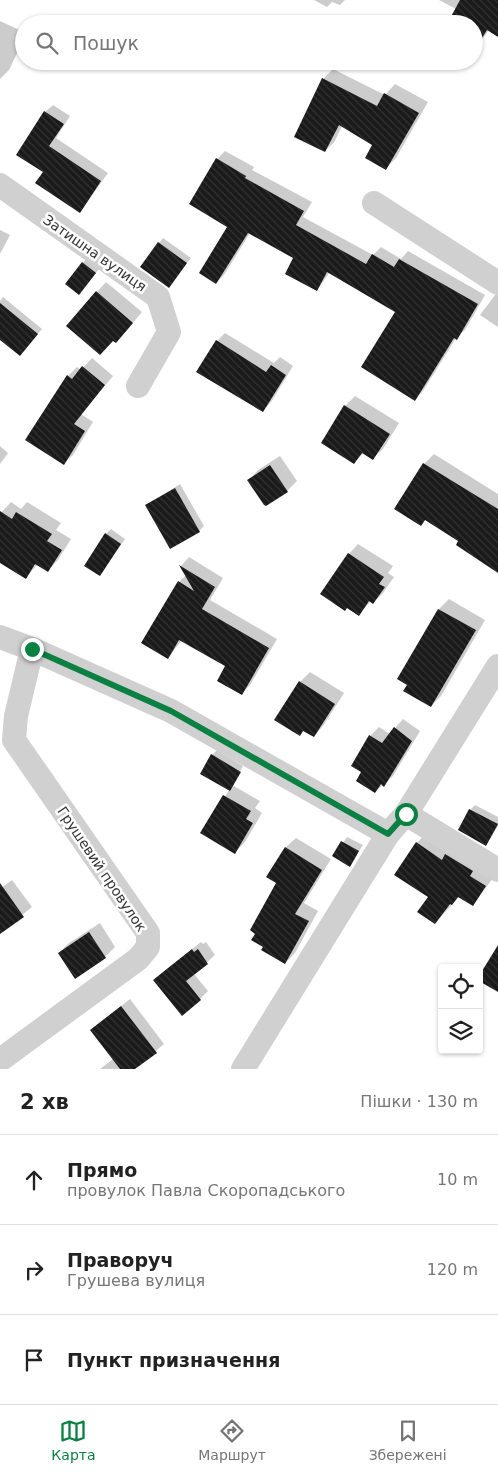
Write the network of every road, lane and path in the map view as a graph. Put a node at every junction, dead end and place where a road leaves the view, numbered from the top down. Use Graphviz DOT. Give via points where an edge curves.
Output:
graph roads {
  1 [pos="0,185"];
  2 [pos="374,203"];
  3 [pos="498,283"];
  4 [pos="138,386"];
  5 [pos="0,637"];
  6 [pos="32,649"];
  7 [pos="498,666"];
  8 [pos="406,814"];
  9 [pos="388,834"];
  10 [pos="498,870"];
  11 [pos="0,1060"];
  12 [pos="243,1069"];
  1 -- 4 [label="street, Затишна вулиця" via="158,297 169,332"];
  2 -- 3 [label="street"];
  5 -- 6 [label="street"];
  6 -- 9 [label="street" via="171,711"];
  6 -- 11 [label="street, Грушевий провулок" via="16,716 14,740 148,934 148,947 138,959"];
  7 -- 8 [label="street"];
  8 -- 9 [label="street"];
  8 -- 10 [label="street"];
  9 -- 12 [label="street"];
}
